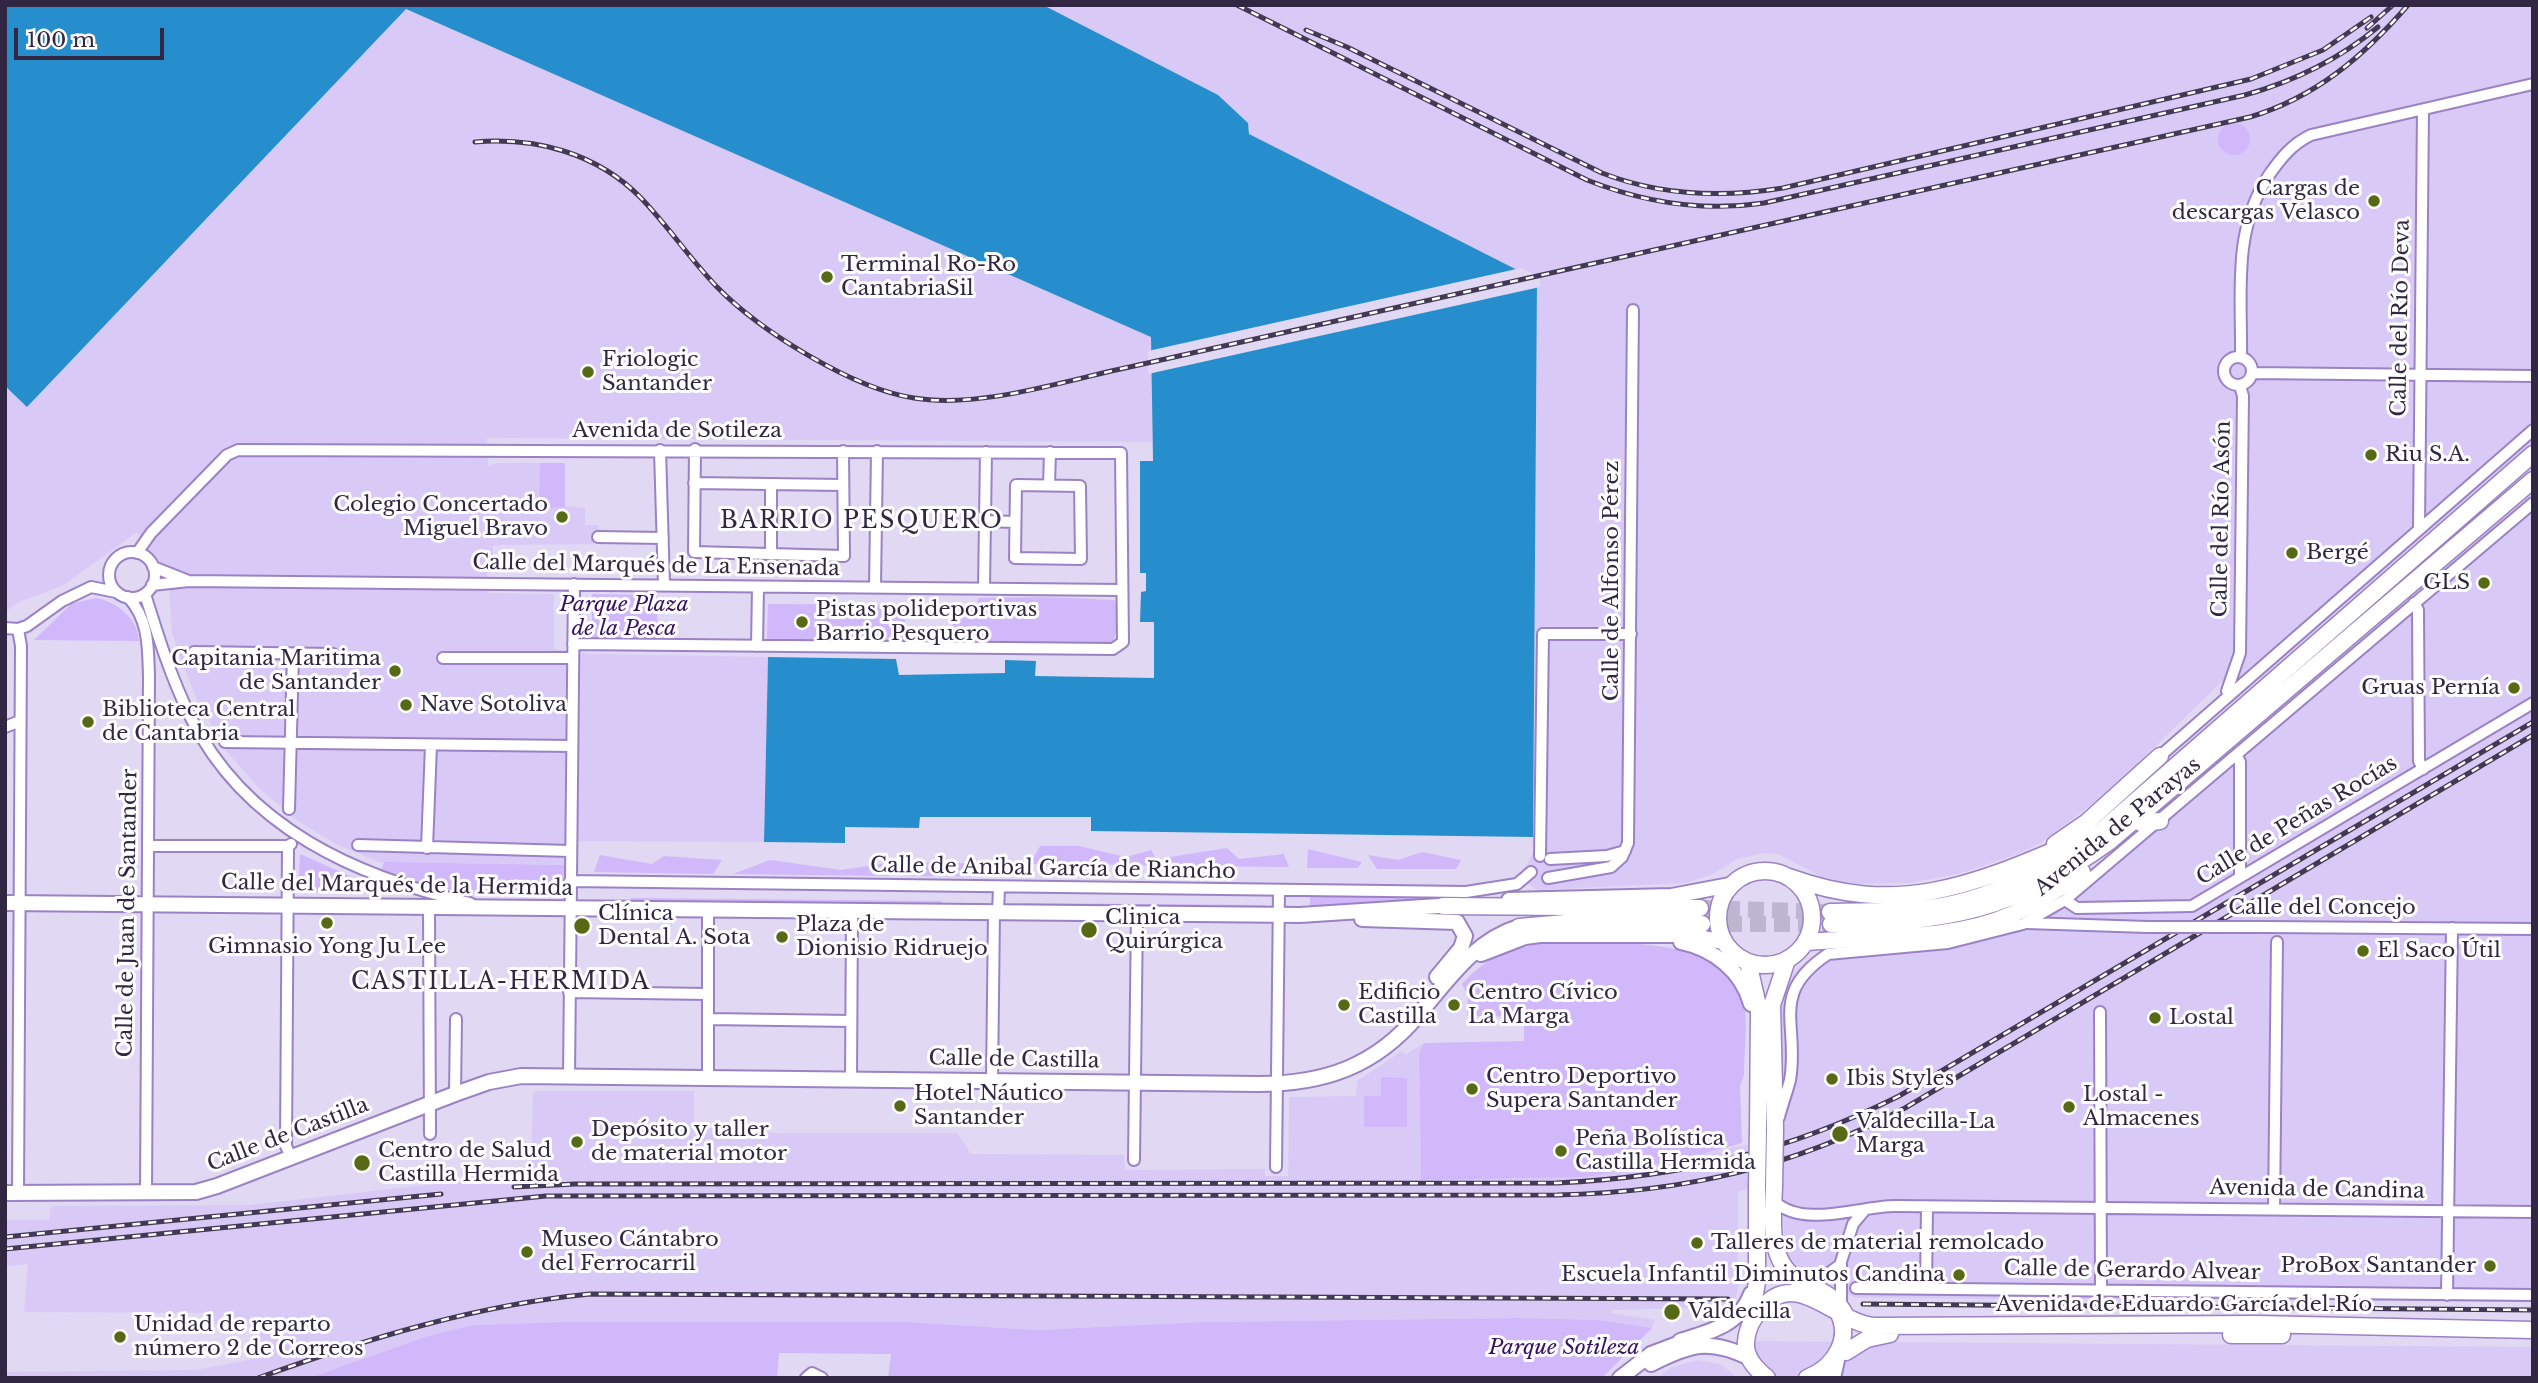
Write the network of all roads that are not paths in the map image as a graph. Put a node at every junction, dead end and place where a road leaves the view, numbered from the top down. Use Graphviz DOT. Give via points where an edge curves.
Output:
graph roads {
  1 [pos="2533,85"];
  2 [pos="2423,110"];
  3 [pos="1633,310"];
  4 [pos="2241,357"];
  5 [pos="2252,373"];
  6 [pos="2420,376"];
  7 [pos="2533,376"];
  8 [pos="2240,386"];
  9 [pos="2533,430"];
  10 [pos="695,449"];
  11 [pos="660,450"];
  12 [pos="843,451"];
  13 [pos="877,451"];
  14 [pos="986,452"];
  15 [pos="1050,452"];
  16 [pos="2533,454"];
  17 [pos="2533,480"];
  18 [pos="694,483"];
  19 [pos="771,484"];
  20 [pos="843,485"];
  21 [pos="1049,485"];
  22 [pos="2533,503"];
  23 [pos="986,522"];
  24 [pos="1015,522"];
  25 [pos="2419,528"];
  26 [pos="598,537"];
  27 [pos="663,538"];
  28 [pos="137,553"];
  29 [pos="771,554"];
  30 [pos="153,567"];
  31 [pos="189,581"];
  32 [pos="574,584"];
  33 [pos="664,584"];
  34 [pos="758,587"];
  35 [pos="875,587"];
  36 [pos="984,588"];
  37 [pos="149,589"];
  38 [pos="1122,590"];
  39 [pos="116,592"];
  40 [pos="128,597"];
  41 [pos="2414,603"];
  42 [pos="2334,626"];
  43 [pos="5,628"];
  44 [pos="18,629"];
  45 [pos="1631,634"];
  46 [pos="2346,639"];
  47 [pos="573,644"];
  48 [pos="757,646"];
  49 [pos="194,652"];
  50 [pos="293,653"];
  51 [pos="2240,653"];
  52 [pos="333,654"];
  53 [pos="573,657"];
  54 [pos="443,658"];
  55 [pos="2259,669"];
  56 [pos="2222,699"];
  57 [pos="2533,703"];
  58 [pos="20,721"];
  59 [pos="5,727"];
  60 [pos="225,742"];
  61 [pos="292,743"];
  62 [pos="431,745"];
  63 [pos="572,746"];
  64 [pos="2160,756"];
  65 [pos="2237,756"];
  66 [pos="2423,769"];
  67 [pos="289,808"];
  68 [pos="2160,821"];
  69 [pos="2141,823"];
  70 [pos="297,838"];
  71 [pos="358,845"];
  72 [pos="148,846"];
  73 [pos="288,846"];
  74 [pos="427,848"];
  75 [pos="570,851"];
  76 [pos="1625,851"];
  77 [pos="2020,865"];
  78 [pos="1531,873"];
  79 [pos="1789,877"];
  80 [pos="2240,877"];
  81 [pos="1548,878"];
  82 [pos="570,881"];
  83 [pos="1730,885"];
  84 [pos="999,888"];
  85 [pos="1279,891"];
  86 [pos="2065,900"];
  87 [pos="12,904"];
  88 [pos="148,904"];
  89 [pos="1443,906"];
  90 [pos="288,907"];
  91 [pos="429,907"];
  92 [pos="490,908"];
  93 [pos="569,909"];
  94 [pos="708,910"];
  95 [pos="996,912"];
  96 [pos="1137,913"];
  97 [pos="1278,914"];
  98 [pos="1305,914"];
  99 [pos="852,918"];
  100 [pos="2027,923"];
  101 [pos="1519,927"];
  102 [pos="2452,928"];
  103 [pos="2533,929"];
  104 [pos="1956,930"];
  105 [pos="1983,934"];
  106 [pos="1649,936"];
  107 [pos="1724,942"];
  108 [pos="1806,942"];
  109 [pos="2277,942"];
  110 [pos="1787,960"];
  111 [pos="1464,962"];
  112 [pos="1748,962"];
  113 [pos="569,992"];
  114 [pos="708,993"];
  115 [pos="2100,1012"];
  116 [pos="456,1019"];
  117 [pos="709,1019"];
  118 [pos="851,1021"];
  119 [pos="1757,1026"];
  120 [pos="1386,1046"];
  121 [pos="569,1076"];
  122 [pos="708,1078"];
  123 [pos="851,1080"];
  124 [pos="992,1081"];
  125 [pos="1137,1082"];
  126 [pos="1277,1084"];
  127 [pos="455,1094"];
  128 [pos="430,1103"];
  129 [pos="1775,1129"];
  130 [pos="430,1133"];
  131 [pos="291,1157"];
  132 [pos="1134,1160"];
  133 [pos="1276,1167"];
  134 [pos="12,1193"];
  135 [pos="146,1194"];
  136 [pos="1770,1196"];
  137 [pos="1927,1207"];
  138 [pos="2101,1208"];
  139 [pos="2274,1209"];
  140 [pos="1864,1211"];
  141 [pos="2447,1211"];
  142 [pos="2533,1212"];
  143 [pos="1839,1268"];
  144 [pos="1808,1286"];
  145 [pos="1856,1287"];
  146 [pos="1926,1287"];
  147 [pos="2101,1290"];
  148 [pos="2447,1295"];
  149 [pos="2533,1295"];
  150 [pos="1751,1310"];
  151 [pos="1843,1312"];
  152 [pos="2533,1330"];
  153 [pos="2533,1339"];
  154 [pos="1687,1344"];
  155 [pos="1839,1363"];
  156 [pos="1753,1367"];
  157 [pos="1626,1376"];
  158 [pos="806,1378"];
  159 [pos="822,1378"];
  160 [pos="1782,1378"];
  161 [pos="1807,1378"];
  1 -- 2 [label="street"];
  2 -- 4 [label="street" via="2311,135 2274,167 2252,203 2243,239"];
  2 -- 6 [label="street, Calle del Río Deva"];
  3 -- 45 [label="street, Calle de Alfonso Pérez"];
  4 -- 5 [label="street" via="2249,362"];
  4 -- 8 [label="street" via="2227,361 2223,373 2228,382"];
  5 -- 6 [label="street"];
  5 -- 8 [label="street"];
  6 -- 7 [label="street"];
  6 -- 25 [label="street, Calle del Río Deva"];
  8 -- 51 [label="street, Calle del Río Asón"];
  9 -- 25 [label="street, Avenida de Parayas"];
  10 -- 11 [label="street, Avenida de Sotileza"];
  10 -- 12 [label="street, Avenida de Sotileza"];
  10 -- 18 [label="street"];
  11 -- 27 [label="street"];
  11 -- 28 [label="street, Avenida de Sotileza" via="232,451"];
  12 -- 13 [label="street, Avenida de Sotileza"];
  12 -- 20 [label="street"];
  13 -- 14 [label="street, Avenida de Sotileza"];
  13 -- 35 [label="street"];
  14 -- 15 [label="street, Avenida de Sotileza"];
  14 -- 23 [label="street"];
  15 -- 21 [label="street"];
  15 -- 38 [label="street, Avenida de Sotileza" via="1121,453"];
  16 -- 42 [label="highway"];
  17 -- 46 [label="highway"];
  18 -- 19 [label="street"];
  18 -- 29 [label="street" via="694,552"];
  19 -- 20 [label="street"];
  19 -- 29 [label="street"];
  20 -- 29 [label="street" via="844,556"];
  21 -- 24 [label="street" via="1016,485"];
  21 -- 24 [label="street" via="1080,486 1081,559 1015,558"];
  22 -- 41 [label="street, Avenida de Parayas"];
  23 -- 24 [label="street"];
  23 -- 36 [label="street"];
  25 -- 55 [label="street, Avenida de Parayas"];
  26 -- 27 [label="street"];
  27 -- 33 [label="street"];
  28 -- 30 [label="street"];
  28 -- 39 [label="street" via="123,554 112,564 109,578"];
  30 -- 31 [label="street, Calle del Marqués de La Ensenada"];
  30 -- 37 [label="street"];
  31 -- 32 [label="street, Calle del Marqués de La Ensenada"];
  31 -- 37 [label="street, Calle del Marqués de La Ensenada"];
  32 -- 33 [label="street, Calle del Marqués de La Ensenada"];
  32 -- 47 [label="street"];
  33 -- 34 [label="street, Calle del Marqués de La Ensenada"];
  34 -- 35 [label="street, Calle del Marqués de La Ensenada"];
  34 -- 48 [label="street"];
  35 -- 36 [label="street, Calle del Marqués de La Ensenada"];
  36 -- 38 [label="street, Calle del Marqués de La Ensenada"];
  37 -- 40 [label="street"];
  37 -- 70 [label="street" via="171,673 209,749 256,803"];
  38 -- 48 [label="street" via="1122,642 1113,649"];
  39 -- 40 [label="street"];
  39 -- 44 [label="street" via="84,590"];
  40 -- 72 [label="street, Calle de Juan de Santander" via="142,616 148,635"];
  41 -- 65 [label="street, Avenida de Parayas"];
  41 -- 66 [label="street" via="2418,610 2419,761"];
  42 -- 46 [label="highway" via="2100,832 2028,878 1977,897 1923,909 1830,918 1908,922 1965,914 2022,895 2109,841"];
  42 -- 77 [label="highway" via="2092,828 2073,842"];
  43 -- 44 [label="street"];
  44 -- 58 [label="street"];
  45 -- 76 [label="street, Calle de Alfonso Pérez"];
  45 -- 76 [label="street" via="1543,634 1545,857 1607,856"];
  46 -- 69 [label="highway" via="2288,699"];
  47 -- 48 [label="street"];
  47 -- 53 [label="street"];
  49 -- 50 [label="street"];
  50 -- 52 [label="street"];
  50 -- 61 [label="street"];
  51 -- 55 [label="street" via="2246,665"];
  51 -- 56 [label="street, Calle del Río Asón"];
  53 -- 54 [label="street"];
  53 -- 63 [label="street"];
  55 -- 56 [label="street, Avenida de Parayas"];
  56 -- 64 [label="street, Avenida de Parayas"];
  57 -- 66 [label="street, Calle de Peñas Rocías"];
  58 -- 59 [label="street"];
  58 -- 87 [label="street"];
  60 -- 61 [label="street"];
  61 -- 62 [label="street"];
  61 -- 67 [label="street"];
  62 -- 63 [label="street"];
  62 -- 74 [label="street"];
  63 -- 75 [label="street"];
  64 -- 77 [label="highway" via="2087,822"];
  65 -- 68 [label="street, Avenida de Parayas"];
  65 -- 80 [label="street"];
  66 -- 80 [label="street, Calle de Peñas Rocías"];
  68 -- 69 [label="highway"];
  68 -- 86 [label="street, Avenida de Parayas"];
  69 -- 104 [label="highway" via="2107,854 2031,906"];
  70 -- 73 [label="street"];
  70 -- 92 [label="street" via="384,880"];
  71 -- 74 [label="street"];
  72 -- 73 [label="street"];
  72 -- 88 [label="street, Calle de Juan de Santander"];
  73 -- 90 [label="street"];
  74 -- 75 [label="street"];
  75 -- 82 [label="street"];
  76 -- 81 [label="street" via="1611,867"];
  77 -- 79 [label="highway" via="1959,887 1885,897 1831,892"];
  78 -- 85 [label="street, Calle de Anibal García de Riancho" via="1517,884 1466,892"];
  79 -- 83 [label="highway" via="1763,871"];
  79 -- 108 [label="highway" via="1800,886 1810,906"];
  80 -- 86 [label="street, Calle de Peñas Rocías" via="2192,906 2178,908 2077,908"];
  82 -- 84 [label="street, Calle de Anibal García de Riancho"];
  82 -- 93 [label="street"];
  83 -- 89 [label="main road, Calle del Marqués de la Hermida" via="1672,896"];
  83 -- 107 [label="highway" via="1717,914"];
  84 -- 85 [label="street, Calle de Anibal García de Riancho"];
  84 -- 95 [label="street"];
  85 -- 97 [label="street"];
  86 -- 100 [label="street, Avenida de Parayas"];
  87 -- 88 [label="main road, Calle del Marqués de la Hermida"];
  87 -- 134 [label="street"];
  88 -- 90 [label="main road, Calle del Marqués de la Hermida"];
  88 -- 135 [label="street, Calle de Juan de Santander"];
  89 -- 98 [label="main road, Calle del Marqués de la Hermida"];
  89 -- 101 [label="highway" via="1701,916"];
  90 -- 91 [label="main road, Calle del Marqués de la Hermida"];
  90 -- 131 [label="street" via="286,1146"];
  91 -- 92 [label="main road, Calle del Marqués de la Hermida"];
  91 -- 128 [label="street"];
  92 -- 93 [label="main road, Calle del Marqués de la Hermida"];
  93 -- 94 [label="main road, Calle del Marqués de la Hermida"];
  93 -- 113 [label="street"];
  94 -- 99 [label="main road, Calle del Marqués de la Hermida"];
  94 -- 114 [label="street"];
  95 -- 96 [label="main road, Calle del Marqués de la Hermida"];
  95 -- 99 [label="main road, Calle del Marqués de la Hermida"];
  95 -- 124 [label="street"];
  96 -- 97 [label="main road, Calle del Marqués de la Hermida"];
  96 -- 125 [label="street"];
  97 -- 98 [label="main road, Calle del Marqués de la Hermida"];
  97 -- 126 [label="street"];
  98 -- 120 [label="main road" via="1457,922 1463,929 1461,948"];
  99 -- 118 [label="street"];
  100 -- 102 [label="street, Calle del Concejo, bridge"];
  100 -- 105 [label="street, Avenida de Parayas"];
  101 -- 111 [label="main road, Calle de Castilla" via="1494,937"];
  102 -- 103 [label="street, Calle del Concejo"];
  102 -- 141 [label="street"];
  104 -- 105 [label="highway"];
  104 -- 108 [label="highway"];
  105 -- 129 [label="street, Avenida de Parayas" via="1887,950 1828,954 1799,978 1790,1015 1790,1079"];
  106 -- 107 [label="main road" via="1687,935"];
  106 -- 111 [label="main road" via="1525,937"];
  106 -- 119 [label="main road" via="1696,945 1723,961 1746,986"];
  107 -- 112 [label="highway"];
  108 -- 110 [label="highway"];
  109 -- 139 [label="street"];
  110 -- 112 [label="highway" via="1768,965"];
  110 -- 129 [label="highway" via="1772,1005"];
  111 -- 120 [label="main road, Calle de Castilla"];
  112 -- 119 [label="highway" via="1757,996"];
  113 -- 114 [label="street"];
  113 -- 121 [label="street"];
  114 -- 117 [label="street"];
  115 -- 138 [label="street"];
  116 -- 127 [label="street"];
  117 -- 118 [label="street"];
  117 -- 122 [label="street"];
  118 -- 123 [label="street"];
  119 -- 136 [label="highway, bridge" via="1758,1131"];
  120 -- 126 [label="main road, Calle de Castilla" via="1340,1073 1309,1082"];
  121 -- 122 [label="main road, Calle de Castilla"];
  121 -- 127 [label="main road, Calle de Castilla" via="514,1077"];
  122 -- 123 [label="main road, Calle de Castilla"];
  123 -- 124 [label="main road, Calle de Castilla"];
  124 -- 125 [label="main road, Calle de Castilla"];
  125 -- 126 [label="main road, Calle de Castilla"];
  125 -- 132 [label="street"];
  126 -- 133 [label="street"];
  127 -- 128 [label="main road, Calle de Castilla"];
  128 -- 130 [label="street"];
  128 -- 131 [label="main road, Calle de Castilla"];
  129 -- 136 [label="highway, bridge"];
  131 -- 135 [label="main road, Calle de Castilla" via="217,1186 179,1194"];
  134 -- 135 [label="main road, Calle de Castilla"];
  136 -- 140 [label="street, Avenida de Candina" via="1794,1213"];
  136 -- 143 [label="street" via="1782,1250 1794,1270 1815,1280"];
  136 -- 144 [label="highway" via="1774,1260 1786,1279"];
  136 -- 150 [label="highway" via="1757,1216 1757,1291"];
  137 -- 138 [label="street, Avenida de Candina"];
  137 -- 140 [label="street, Avenida de Candina" via="1878,1206"];
  137 -- 146 [label="street"];
  138 -- 139 [label="street, Avenida de Candina"];
  138 -- 147 [label="street"];
  139 -- 141 [label="street, Avenida de Candina"];
  140 -- 143 [label="street" via="1853,1224"];
  141 -- 142 [label="street, Avenida de Candina"];
  141 -- 148 [label="street"];
  143 -- 144 [label="street"];
  143 -- 151 [label="street"];
  144 -- 150 [label="highway" via="1776,1289"];
  144 -- 151 [label="highway"];
  145 -- 146 [label="street, Calle de Gerardo Alvear"];
  146 -- 147 [label="street, Calle de Gerardo Alvear"];
  147 -- 148 [label="street, Calle de Gerardo Alvear"];
  148 -- 149 [label="street, Calle de Gerardo Alvear"];
  150 -- 151 [label="highway" via="1790,1293 1809,1295"];
  150 -- 154 [label="main road" via="1719,1334"];
  150 -- 156 [label="highway" via="1747,1337"];
  151 -- 152 [label="highway, Avenida de Eduardo García del Río" via="1867,1321 1945,1325 2256,1324"];
  151 -- 155 [label="highway" via="1851,1337"];
  153 -- 155 [label="highway, Avenida de Eduardo García del Río" via="1895,1334 1872,1336"];
  154 -- 156 [label="main road" via="1714,1345"];
  154 -- 157 [label="main road" via="1651,1354"];
  155 -- 161 [label="highway"];
  156 -- 160 [label="highway"];
  158 -- 159 [label="street" via="812,1373"];
}
